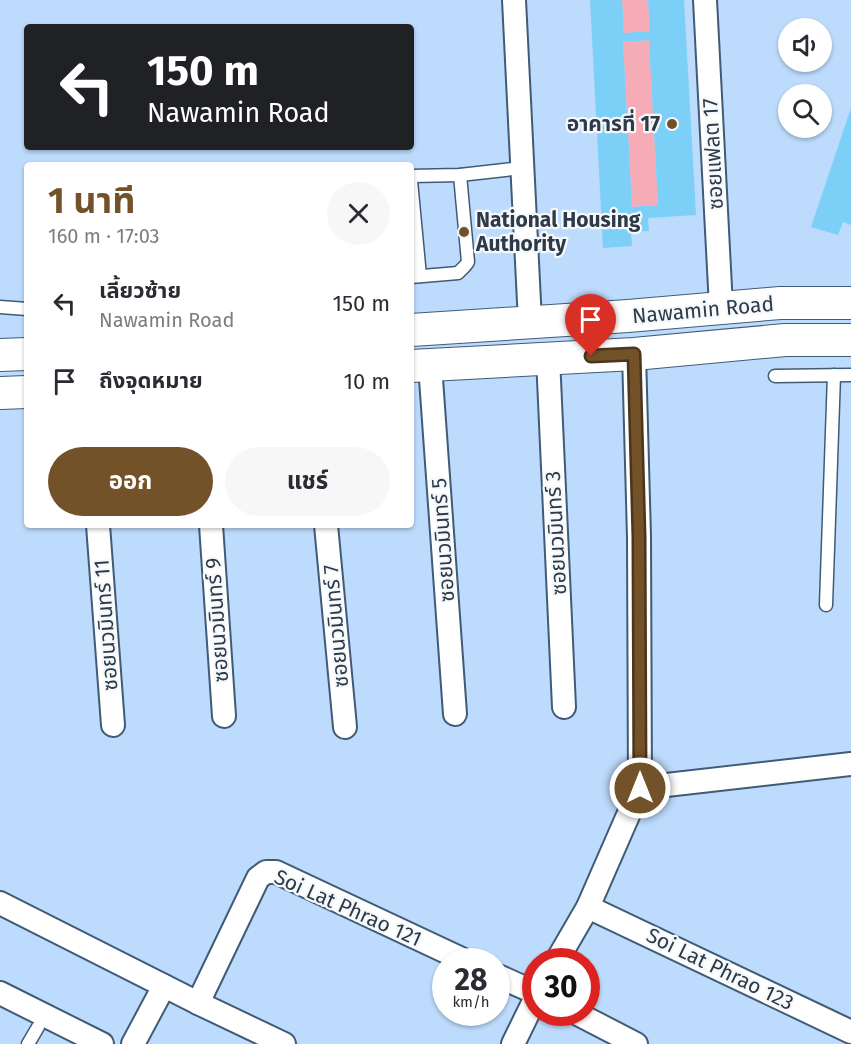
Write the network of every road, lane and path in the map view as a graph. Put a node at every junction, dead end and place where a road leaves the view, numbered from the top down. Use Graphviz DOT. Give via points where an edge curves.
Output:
graph roads {
  1 [pos="514,0"];
  2 [pos="705,0"];
  3 [pos="522,168"];
  4 [pos="460,175"];
  5 [pos="414,176"];
  6 [pos="414,252"];
  7 [pos="415,276"];
  8 [pos="851,303"];
  9 [pos="0,307"];
  10 [pos="720,307"];
  11 [pos="24,309"];
  12 [pos="530,322"];
  13 [pos="414,330"];
  14 [pos="851,340"];
  15 [pos="24,354"];
  16 [pos="634,354"];
  17 [pos="0,355"];
  18 [pos="548,358"];
  19 [pos="420,365"];
  20 [pos="834,375"];
  21 [pos="851,375"];
  22 [pos="775,376"];
  23 [pos="24,392"];
  24 [pos="0,393"];
  25 [pos="98,528"];
  26 [pos="211,528"];
  27 [pos="326,528"];
  28 [pos="826,605"];
  29 [pos="564,707"];
  30 [pos="455,714"];
  31 [pos="224,716"];
  32 [pos="113,725"];
  33 [pos="345,727"];
  34 [pos="851,764"];
  35 [pos="640,788"];
  36 [pos="0,903"];
  37 [pos="588,907"];
  38 [pos="438,948"];
  39 [pos="564,948"];
  40 [pos="164,986"];
  41 [pos="0,993"];
  42 [pos="198,1004"];
  43 [pos="522,1025"];
  44 [pos="600,1025"];
  45 [pos="38,1028"];
  46 [pos="851,1032"];
  47 [pos="28,1044"];
  48 [pos="102,1044"];
  49 [pos="133,1044"];
  50 [pos="284,1044"];
  51 [pos="513,1044"];
  52 [pos="636,1044"];
  1 -- 3 [label="street"];
  2 -- 10 [label="street, ซอยแฟลต 17"];
  3 -- 4 [label="lane"];
  3 -- 12 [label="street"];
  4 -- 5 [label="lane"];
  4 -- 7 [label="lane" via="468,262 458,273"];
  6 -- 7 [label="lane"];
  8 -- 10 [label="main road, Nawamin Road"];
  9 -- 11 [label="lane"];
  10 -- 12 [label="main road, Nawamin Road"];
  12 -- 13 [label="main road, Nawamin Road"];
  14 -- 16 [label="main road, Nawamin Road" via="785,340"];
  15 -- 17 [label="main road"];
  16 -- 18 [label="main road, Nawamin Road"];
  16 -- 35 [label="street"];
  18 -- 19 [label="main road, Nawamin Road"];
  18 -- 29 [label="street, ซอยนวมินทร์ 3"];
  19 -- 30 [label="street, ซอยนวมินทร์ 5"];
  20 -- 21 [label="lane"];
  20 -- 22 [label="lane"];
  20 -- 28 [label="lane"];
  23 -- 24 [label="main road"];
  25 -- 32 [label="street, ซอยนวมินทร์ 11"];
  26 -- 31 [label="street, ซอยนวมินทร์ 9"];
  27 -- 33 [label="street, ซอยนวมินทร์ 7"];
  34 -- 35 [label="street"];
  35 -- 37 [label="street"];
  36 -- 40 [label="street"];
  37 -- 39 [label="street"];
  37 -- 46 [label="street, Soi Lat Phrao 123"];
  38 -- 42 [label="street, Soi Lat Phrao 121" via="276,873 266,872 258,878"];
  40 -- 42 [label="street"];
  40 -- 49 [label="street"];
  41 -- 48 [label="street"];
  42 -- 50 [label="street"];
  43 -- 51 [label="street"];
  44 -- 52 [label="street"];
  45 -- 47 [label="lane"];
}
